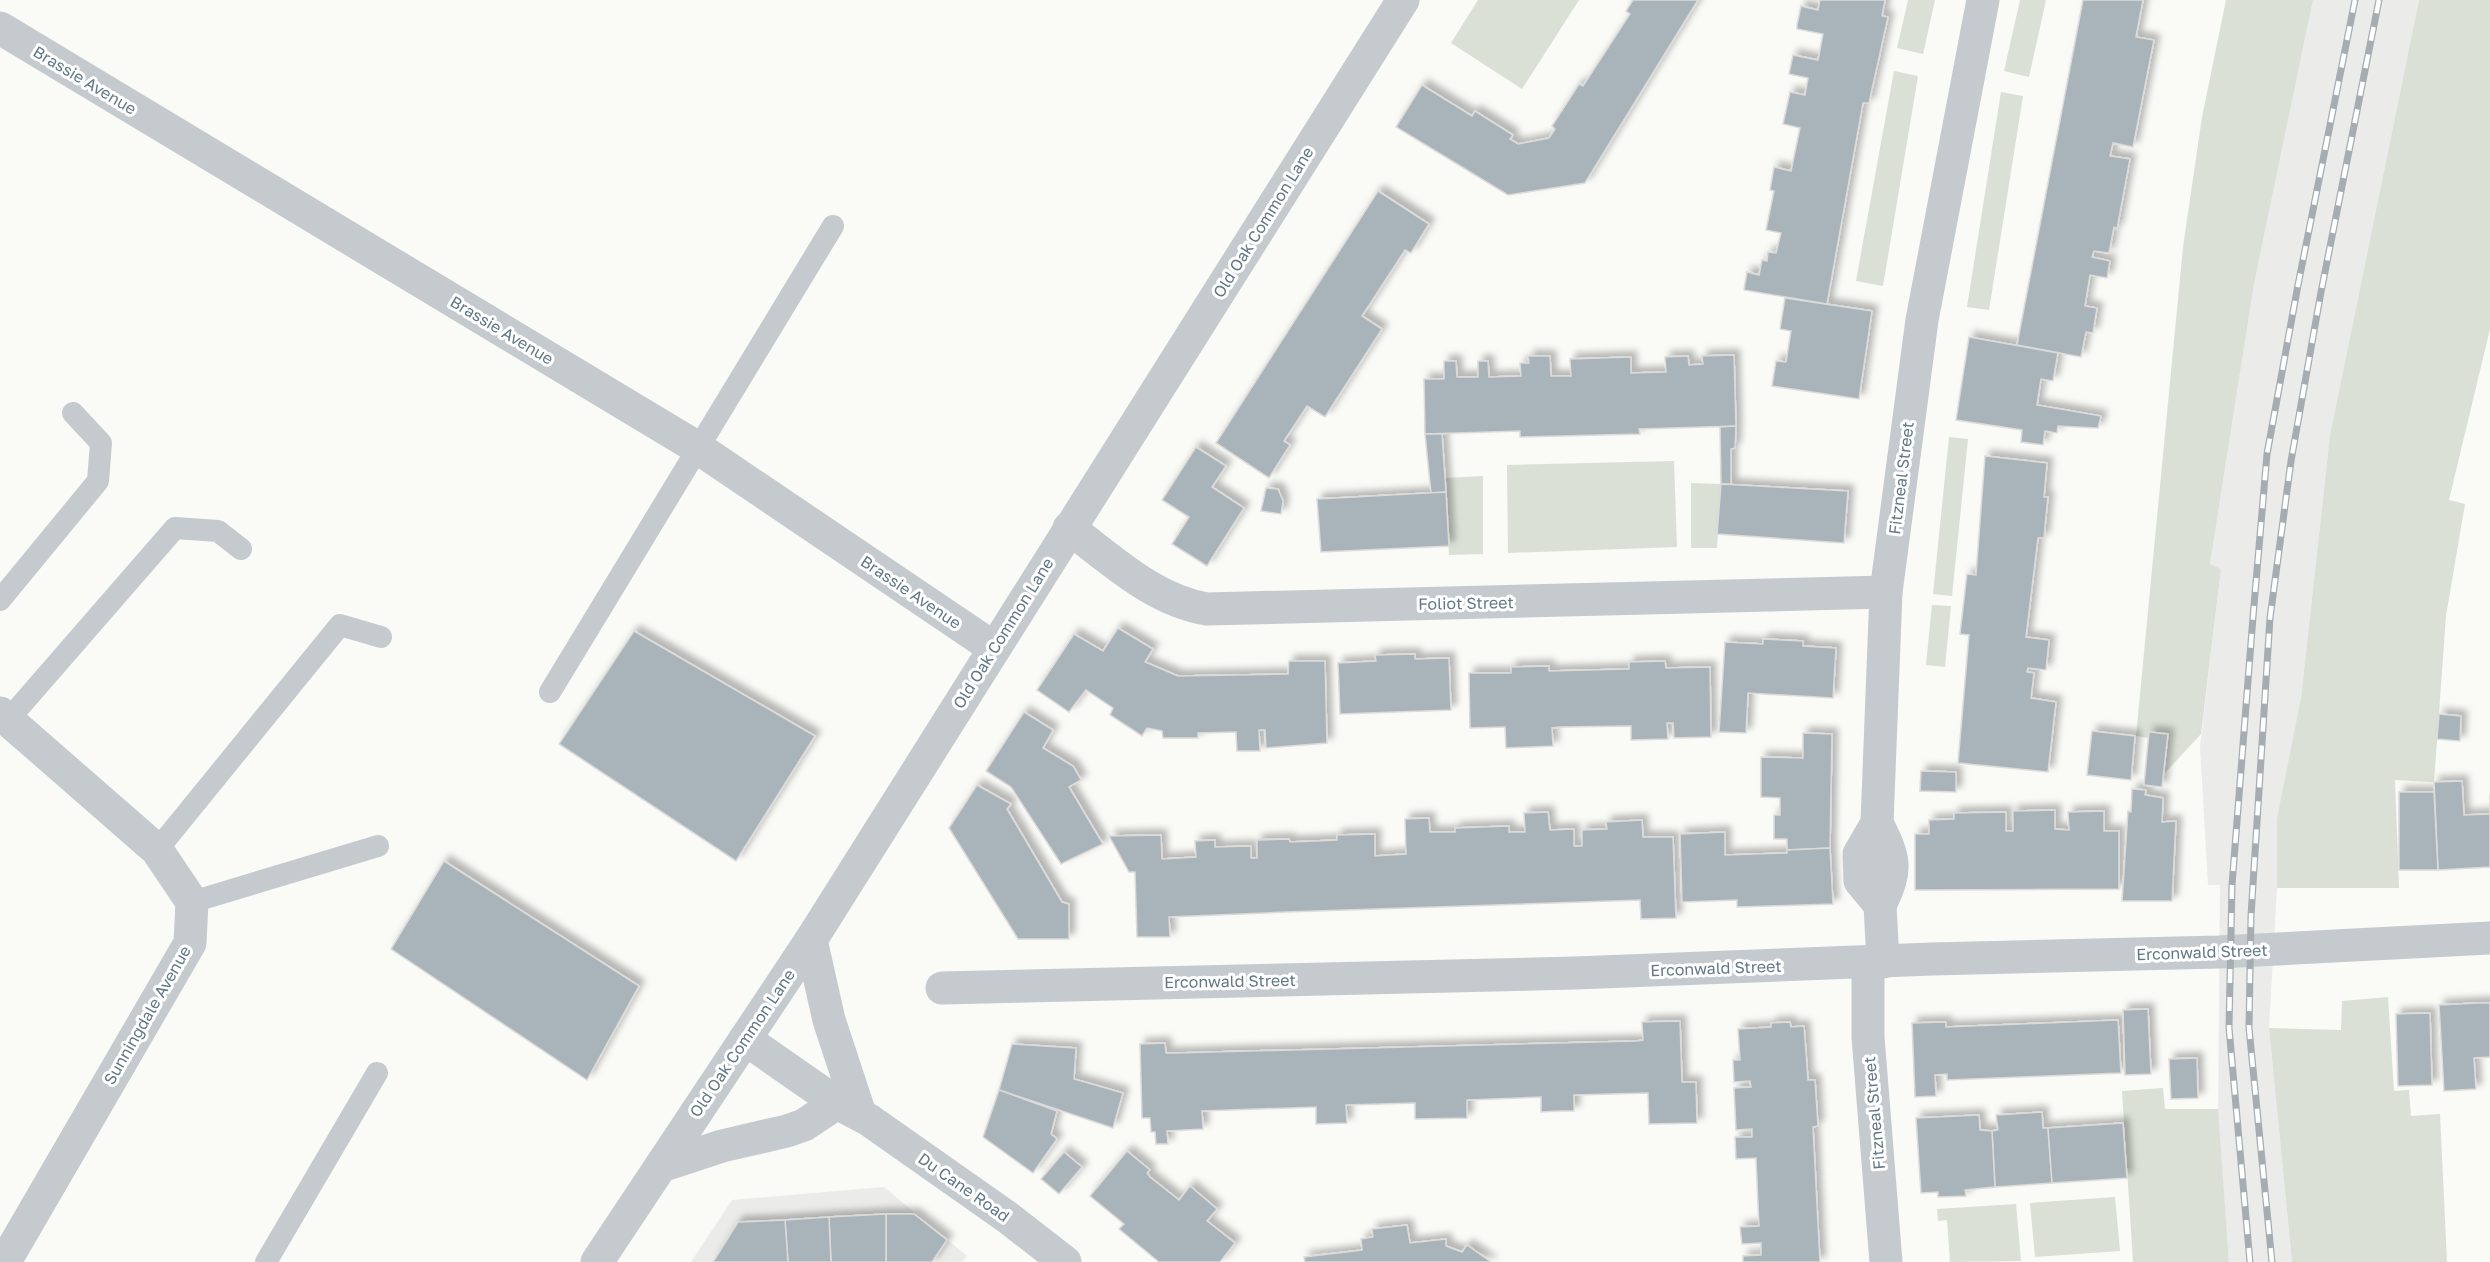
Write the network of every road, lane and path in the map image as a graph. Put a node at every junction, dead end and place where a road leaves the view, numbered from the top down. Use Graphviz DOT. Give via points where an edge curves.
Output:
graph roads {
  1 [pos="1403,0"];
  2 [pos="1983,0"];
  3 [pos="0,28"];
  4 [pos="833,226"];
  5 [pos="73,413"];
  6 [pos="698,448"];
  7 [pos="1070,528"];
  8 [pos="241,549"];
  9 [pos="1886,592"];
  10 [pos="0,600"];
  11 [pos="381,637"];
  12 [pos="994,648"];
  13 [pos="550,692"];
  14 [pos="4,717"];
  15 [pos="378,846"];
  16 [pos="157,850"];
  17 [pos="192,902"];
  18 [pos="2490,938"];
  19 [pos="811,940"];
  20 [pos="1876,963"];
  21 [pos="942,988"];
  22 [pos="745,1039"];
  23 [pos="377,1073"];
  24 [pos="849,1109"];
  25 [pos="661,1166"];
  26 [pos="12,1259"];
  27 [pos="266,1262"];
  28 [pos="597,1262"];
  29 [pos="1065,1262"];
  30 [pos="1886,1262"];
  1 -- 7 [label="street, Old Oak Common Lane"];
  2 -- 9 [label="street, Fitzneal Street" via="1922,320"];
  3 -- 6 [label="street, Brassie Avenue"];
  4 -- 6 [label="lane"];
  5 -- 10 [label="lane" via="102,443 98,481"];
  6 -- 12 [label="street, Brassie Avenue"];
  6 -- 13 [label="lane"];
  7 -- 9 [label="street, Foliot Street" via="1162,596 1207,609"];
  7 -- 12 [label="street, Old Oak Common Lane"];
  8 -- 14 [label="lane" via="218,531 175,528"];
  9 -- 20 [label="street, Fitzneal Street" via="1877,824 1892,853 1891,884 1880,905"];
  11 -- 16 [label="lane" via="340,625"];
  12 -- 19 [label="street, Old Oak Common Lane"];
  14 -- 16 [label="street"];
  15 -- 17 [label="lane"];
  16 -- 17 [label="street"];
  17 -- 26 [label="street, Sunningdale Avenue" via="190,943"];
  18 -- 20 [label="street, Erconwald Street"];
  19 -- 22 [label="street, Old Oak Common Lane"];
  19 -- 24 [label="street"];
  20 -- 21 [label="street, Erconwald Street"];
  20 -- 30 [label="street, Fitzneal Street" via="1868,1037"];
  22 -- 24 [label="street, Du Cane Road"];
  22 -- 25 [label="street, Old Oak Common Lane"];
  23 -- 27 [label="lane"];
  24 -- 25 [label="street" via="787,1131"];
  24 -- 29 [label="street, Du Cane Road" via="1007,1217"];
  25 -- 28 [label="street, Old Oak Common Lane"];
}
